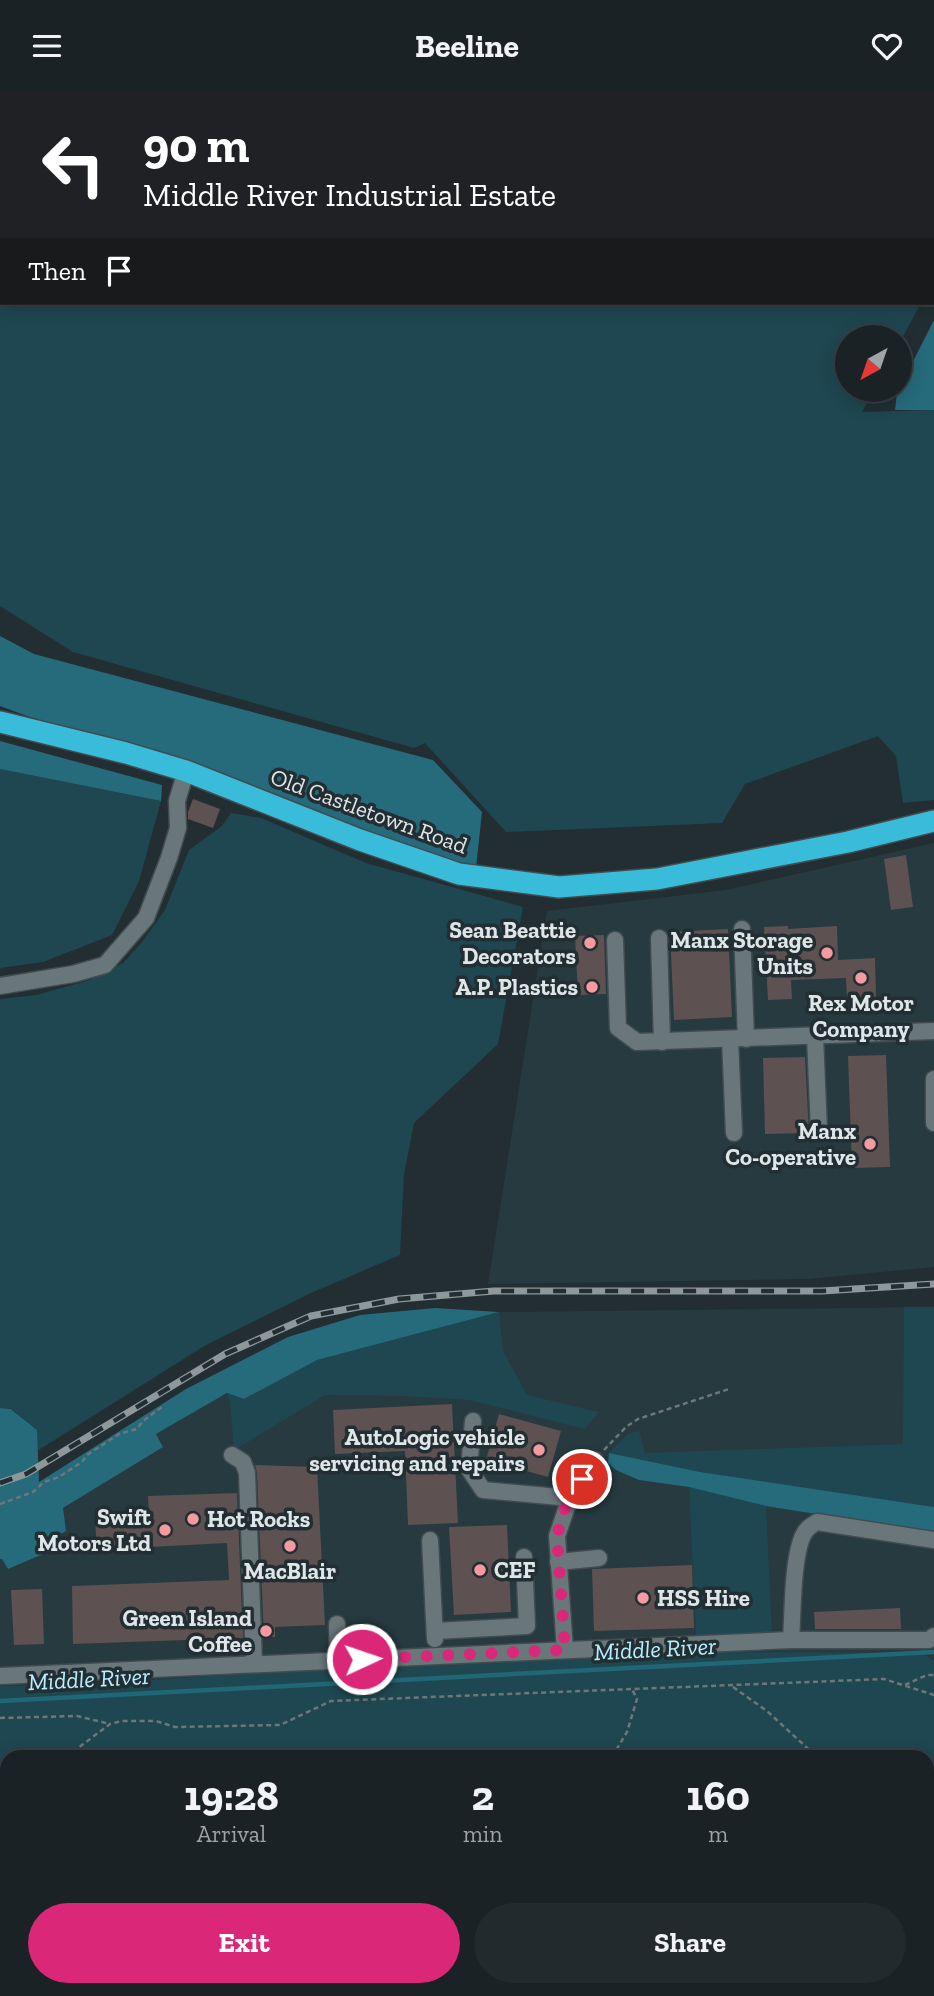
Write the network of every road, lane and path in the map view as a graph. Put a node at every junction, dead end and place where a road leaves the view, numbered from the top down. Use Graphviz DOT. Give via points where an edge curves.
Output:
graph roads {
  1 [pos="0,722"];
  2 [pos="186,771"];
  3 [pos="934,821"];
  4 [pos="742,929"];
  5 [pos="659,938"];
  6 [pos="615,940"];
  7 [pos="0,986"];
  8 [pos="934,1031"];
  9 [pos="815,1036"];
  10 [pos="738,1039"];
  11 [pos="662,1042"];
  12 [pos="934,1079"];
  13 [pos="934,1123"];
  14 [pos="819,1131"];
  15 [pos="734,1133"];
  16 [pos="729,1389"];
  17 [pos="162,1407"];
  18 [pos="473,1421"];
  19 [pos="232,1455"];
  20 [pos="595,1460"];
  21 [pos="570,1498"];
  22 [pos="0,1504"];
  23 [pos="430,1540"];
  24 [pos="934,1540"];
  25 [pos="524,1557"];
  26 [pos="599,1558"];
  27 [pos="558,1562"];
  28 [pos="337,1624"];
  29 [pos="515,1627"];
  30 [pos="435,1631"];
  31 [pos="934,1636"];
  32 [pos="792,1640"];
  33 [pos="565,1650"];
  34 [pos="516,1652"];
  35 [pos="436,1655"];
  36 [pos="338,1660"];
  37 [pos="254,1663"];
  38 [pos="934,1675"];
  39 [pos="0,1677"];
  40 [pos="730,1685"];
  41 [pos="905,1685"];
  42 [pos="632,1689"];
  43 [pos="934,1695"];
  44 [pos="0,1718"];
  45 [pos="110,1724"];
  46 [pos="75,1750"];
  47 [pos="616,1750"];
  48 [pos="809,1750"];
  1 -- 2 [label="highway, Old Castletown Road"];
  2 -- 3 [label="highway, Old Castletown Road" via="459,874 559,887 657,879"];
  2 -- 7 [label="street" via="177,801 178,828 146,918 104,965"];
  4 -- 10 [label="street"];
  5 -- 11 [label="street"];
  6 -- 11 [label="street" via="618,1028 637,1042"];
  8 -- 9 [label="street"];
  9 -- 10 [label="street"];
  9 -- 14 [label="street"];
  10 -- 11 [label="street"];
  10 -- 15 [label="street"];
  12 -- 13 [label="street"];
  16 -- 20 [label="path" via="638,1419"];
  17 -- 22 [label="path" via="137,1429 119,1434 59,1477"];
  18 -- 21 [label="street" via="469,1469 483,1490"];
  19 -- 37 [label="street" via="243,1462 247,1473"];
  20 -- 21 [label="street"];
  21 -- 27 [label="street" via="557,1536"];
  23 -- 30 [label="street"];
  24 -- 32 [label="street" via="817,1522 808,1528 797,1554"];
  25 -- 29 [label="street" via="527,1626"];
  26 -- 27 [label="street"];
  27 -- 33 [label="street"];
  28 -- 36 [label="street"];
  29 -- 30 [label="street"];
  29 -- 34 [label="street"];
  30 -- 35 [label="street"];
  31 -- 32 [label="street" via="929,1640"];
  32 -- 33 [label="street"];
  33 -- 34 [label="street"];
  34 -- 35 [label="street"];
  35 -- 36 [label="street"];
  36 -- 37 [label="street"];
  37 -- 39 [label="street"];
  38 -- 41 [label="path"];
  40 -- 41 [label="path" via="884,1679"];
  40 -- 42 [label="path"];
  40 -- 48 [label="path"];
  41 -- 43 [label="path"];
  42 -- 45 [label="path" via="331,1701 280,1725"];
  42 -- 47 [label="path" via="637,1699"];
  44 -- 45 [label="path" via="77,1716"];
  45 -- 46 [label="path"];
}
